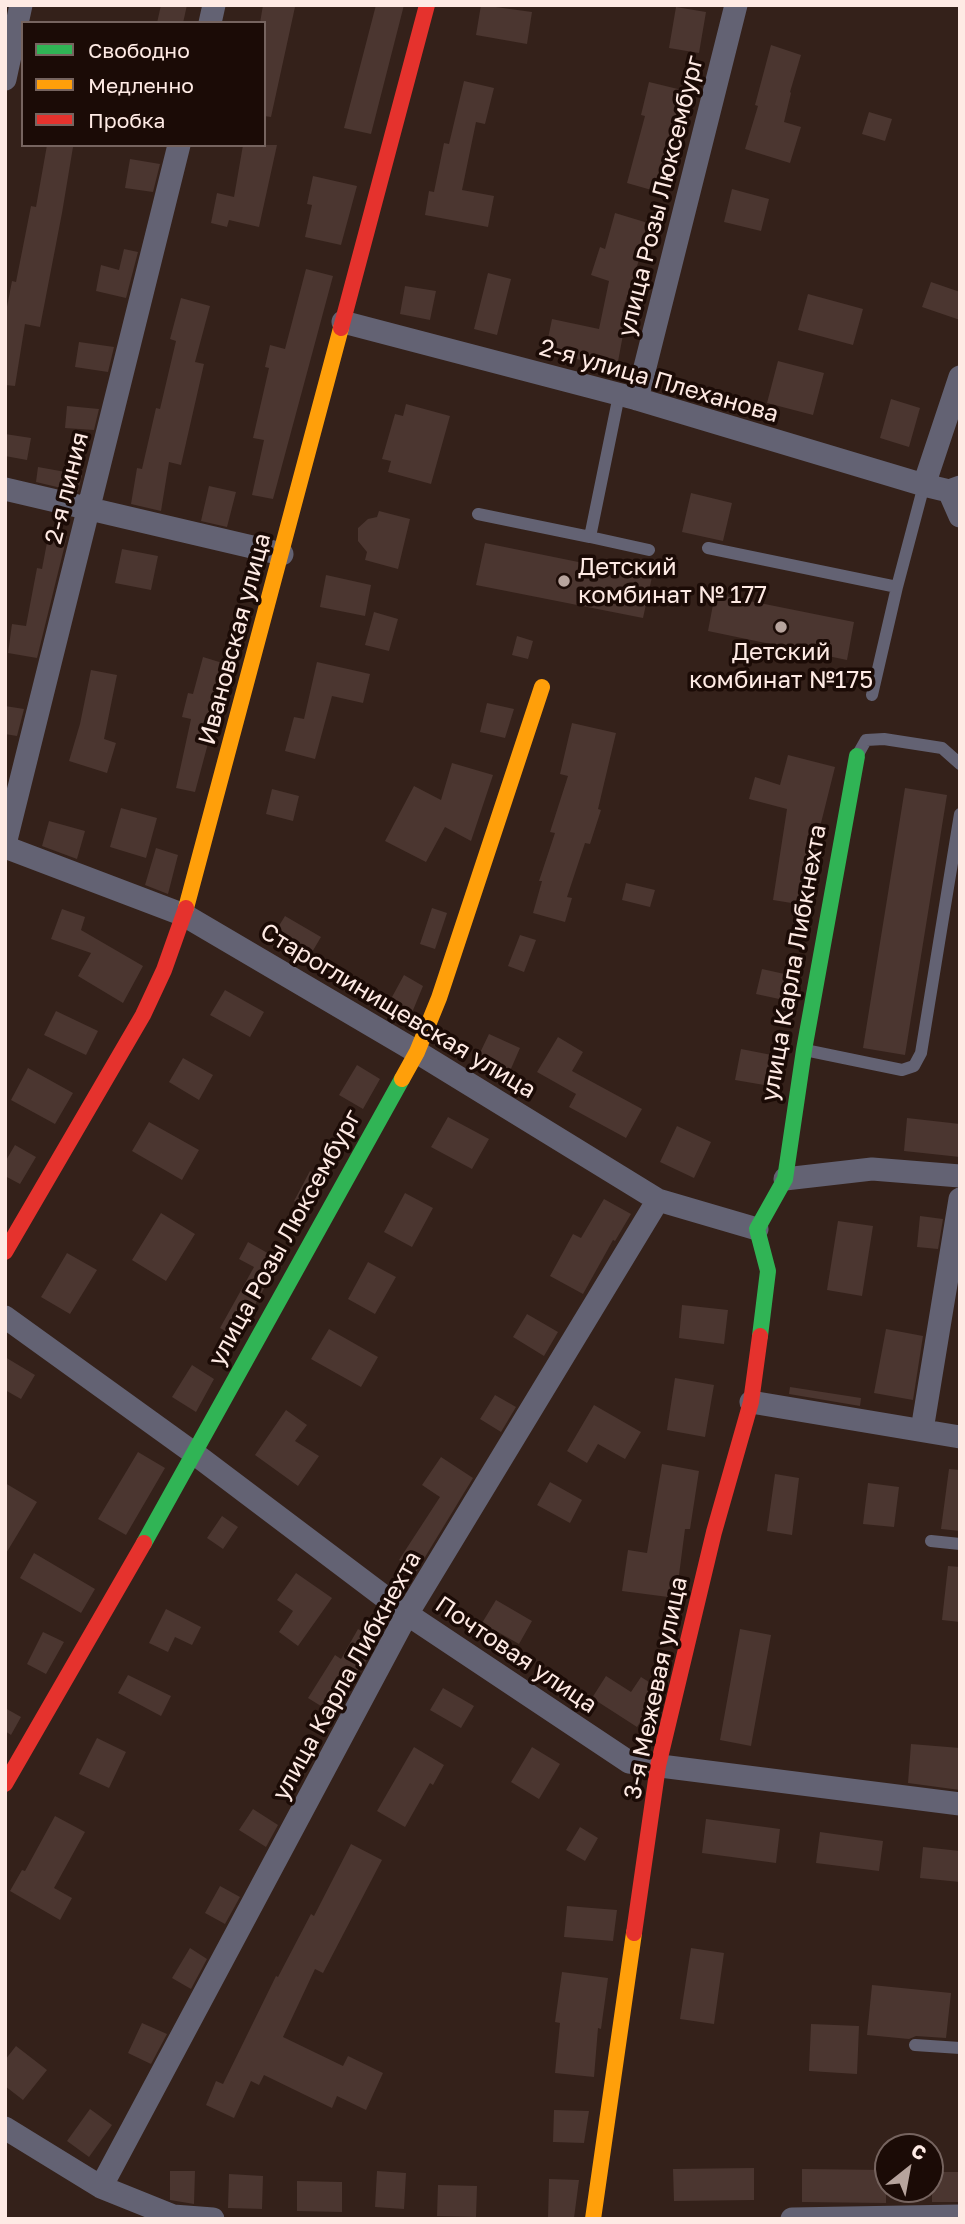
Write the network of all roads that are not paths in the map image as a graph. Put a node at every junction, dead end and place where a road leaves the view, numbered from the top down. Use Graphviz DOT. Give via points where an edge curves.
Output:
graph roads {
  1 [pos="21,5"];
  2 [pos="428,5"];
  3 [pos="736,5"];
  4 [pos="5,79"];
  5 [pos="179,147"];
  6 [pos="343,322"];
  7 [pos="960,377"];
  8 [pos="628,397"];
  9 [pos="924,485"];
  10 [pos="5,489"];
  11 [pos="955,489"];
  12 [pos="89,508"];
  13 [pos="478,514"];
  14 [pos="960,516"];
  15 [pos="590,537"];
  16 [pos="708,548"];
  17 [pos="649,550"];
  18 [pos="282,554"];
  19 [pos="897,587"];
  20 [pos="542,687"];
  21 [pos="872,695"];
  22 [pos="857,756"];
  23 [pos="960,764"];
  24 [pos="960,814"];
  25 [pos="5,845"];
  26 [pos="184,915"];
  27 [pos="804,1050"];
  28 [pos="417,1052"];
  29 [pos="960,1176"];
  30 [pos="785,1179"];
  31 [pos="960,1199"];
  32 [pos="658,1200"];
  33 [pos="757,1229"];
  34 [pos="5,1252"];
  35 [pos="5,1317"];
  36 [pos="751,1402"];
  37 [pos="922,1430"];
  38 [pos="960,1437"];
  39 [pos="195,1454"];
  40 [pos="931,1541"];
  41 [pos="960,1544"];
  42 [pos="407,1614"];
  43 [pos="658,1766"];
  44 [pos="5,1784"];
  45 [pos="960,1804"];
  46 [pos="915,2045"];
  47 [pos="960,2048"];
  48 [pos="5,2129"];
  49 [pos="101,2188"];
  50 [pos="960,2216"];
  51 [pos="213,2219"];
  52 [pos="593,2219"];
  53 [pos="792,2219"];
  1 -- 4 [label="street"];
  2 -- 6 [label="street, Ивановская улица"];
  3 -- 8 [label="street, улица Розы Люксембург"];
  5 -- 12 [label="street, 2-я линия"];
  6 -- 8 [label="street, 2-я улица Плеханова"];
  6 -- 18 [label="street, Ивановская улица"];
  7 -- 9 [label="street"];
  8 -- 9 [label="street, 2-я улица Плеханова"];
  8 -- 15 [label="lane"];
  9 -- 11 [label="street, 2-я улица Плеханова"];
  9 -- 19 [label="lane"];
  10 -- 12 [label="street"];
  11 -- 14 [label="street"];
  12 -- 18 [label="street"];
  12 -- 25 [label="street, 2-я линия"];
  13 -- 15 [label="lane"];
  15 -- 17 [label="lane"];
  16 -- 19 [label="lane"];
  18 -- 26 [label="street, Ивановская улица"];
  19 -- 21 [label="lane"];
  20 -- 28 [label="street, улица Розы Люксембург"];
  22 -- 23 [label="lane" via="866,740 884,739 942,748"];
  22 -- 27 [label="street, улица Карла Либкнехта"];
  24 -- 27 [label="lane" via="921,1053 914,1066 902,1070"];
  25 -- 26 [label="street, Староглинищевская улица"];
  26 -- 28 [label="street, Староглинищевская улица"];
  26 -- 34 [label="street, Ивановская улица" via="143,1015"];
  27 -- 30 [label="street, улица Карла Либкнехта"];
  28 -- 32 [label="street, Староглинищевская улица"];
  28 -- 39 [label="street, улица Розы Люксембург"];
  29 -- 30 [label="street" via="873,1169"];
  30 -- 33 [label="street"];
  31 -- 37 [label="street"];
  32 -- 33 [label="street, Староглинищевская улица"];
  32 -- 42 [label="street, улица Карла Либкнехта"];
  33 -- 36 [label="street, 3-я Межевая улица" via="768,1271"];
  35 -- 39 [label="street, Почтовая улица"];
  36 -- 37 [label="street"];
  36 -- 43 [label="street, 3-я Межевая улица" via="714,1532"];
  37 -- 38 [label="street"];
  39 -- 42 [label="street, Почтовая улица"];
  39 -- 44 [label="street, улица Розы Люксембург"];
  40 -- 41 [label="lane"];
  42 -- 43 [label="street, Почтовая улица" via="629,1762"];
  42 -- 49 [label="street, улица Карла Либкнехта"];
  43 -- 45 [label="street, Почтовая улица"];
  43 -- 52 [label="street, 3-я Межевая улица"];
  46 -- 47 [label="lane"];
  48 -- 49 [label="street"];
  49 -- 51 [label="street" via="173,2216"];
  50 -- 53 [label="street"];
}
